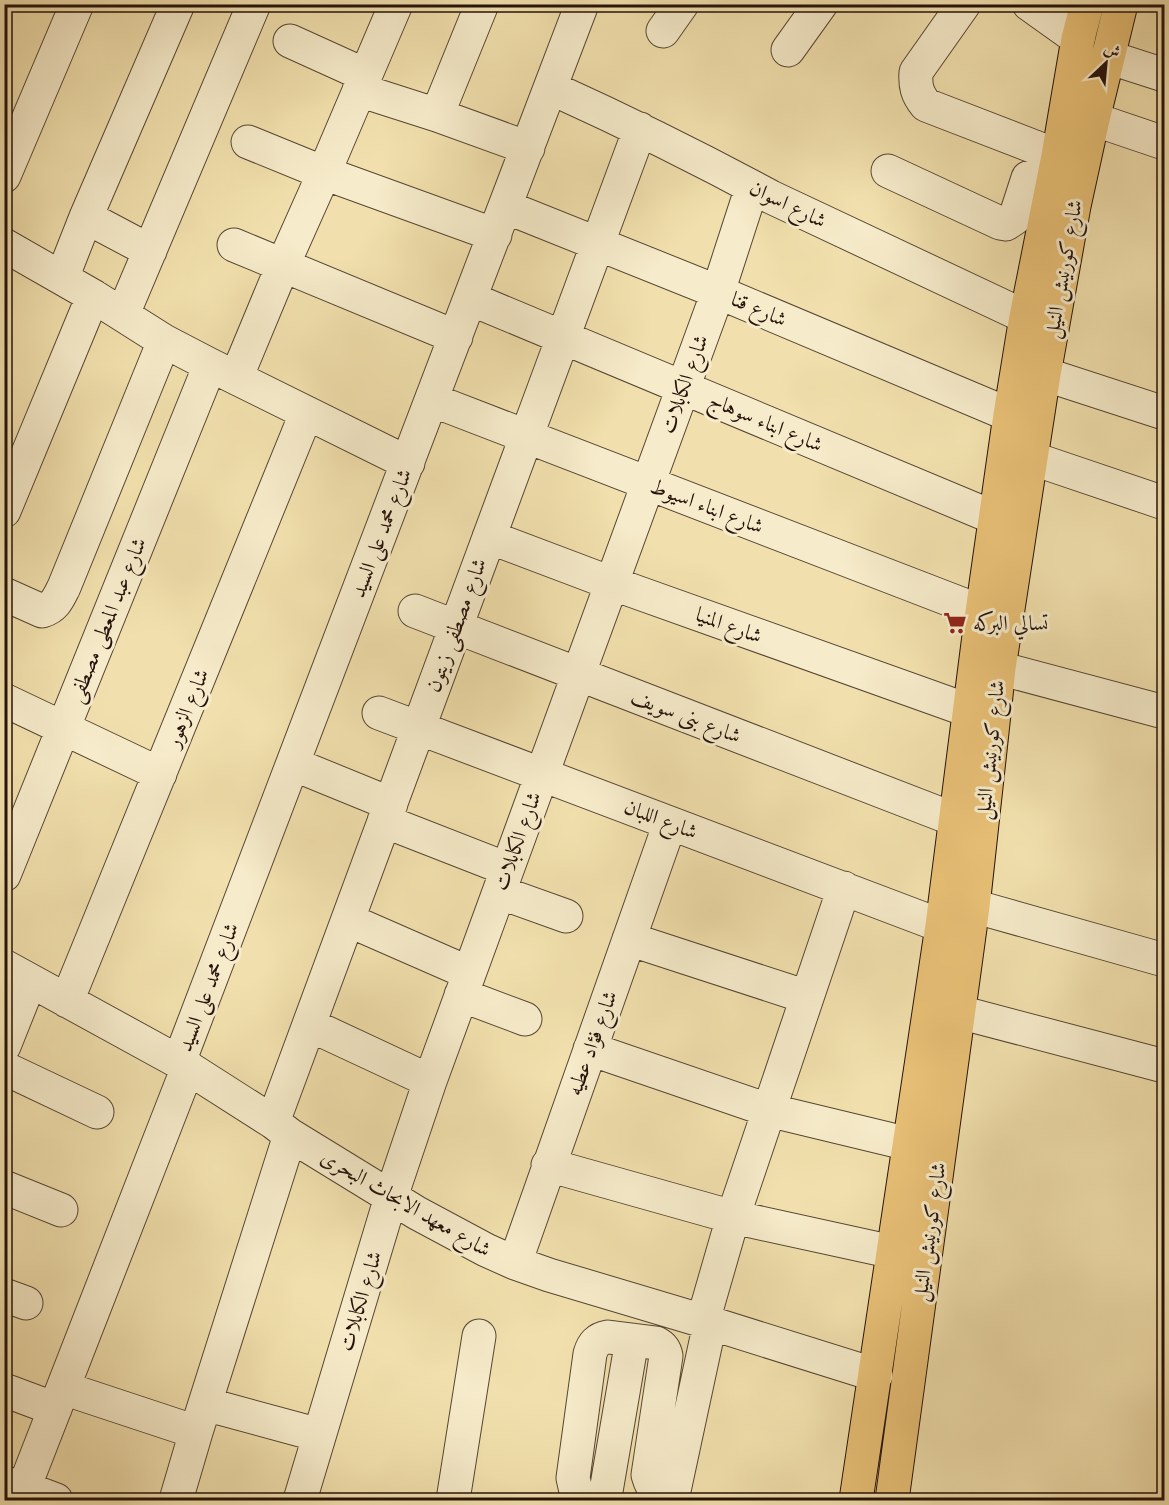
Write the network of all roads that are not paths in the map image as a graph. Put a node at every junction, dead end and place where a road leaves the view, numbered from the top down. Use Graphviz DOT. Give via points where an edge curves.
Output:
graph roads {
  1 [pos="77,4"];
  2 [pos="178,4"];
  3 [pos="254,4"];
  4 [pos="482,4"];
  5 [pos="582,4"];
  6 [pos="682,4"];
  7 [pos="820,4"];
  8 [pos="964,4"];
  9 [pos="1029,4"];
  10 [pos="1121,4"];
  11 [pos="385,8"];
  12 [pos="1078,16"];
  13 [pos="663,31"];
  14 [pos="290,41"];
  15 [pos="788,50"];
  16 [pos="1108,57"];
  17 [pos="1164,75"];
  18 [pos="362,83"];
  19 [pos="551,88"];
  20 [pos="437,115"];
  21 [pos="1093,119"];
  22 [pos="640,129"];
  23 [pos="248,142"];
  24 [pos="1164,143"];
  25 [pos="528,148"];
  26 [pos="1055,169"];
  27 [pos="888,171"];
  28 [pos="324,173"];
  29 [pos="4,176"];
  30 [pos="752,187"];
  31 [pos="86,216"];
  32 [pos="501,221"];
  33 [pos="597,244"];
  34 [pos="4,245"];
  35 [pos="234,245"];
  36 [pos="150,251"];
  37 [pos="283,265"];
  38 [pos="62,278"];
  39 [pos="718,292"];
  40 [pos="93,296"];
  41 [pos="471,299"];
  42 [pos="123,314"];
  43 [pos="1026,317"];
  44 [pos="456,337"];
  45 [pos="563,337"];
  46 [pos="164,341"];
  47 [pos="223,372"];
  48 [pos="1044,375"];
  49 [pos="683,387"];
  50 [pos="432,400"];
  51 [pos="1164,413"];
  52 [pos="306,414"];
  53 [pos="1010,415"];
  54 [pos="526,436"];
  55 [pos="1031,458"];
  56 [pos="408,463"];
  57 [pos="648,483"];
  58 [pos="1164,503"];
  59 [pos="4,511"];
  60 [pos="995,518"];
  61 [pos="489,537"];
  62 [pos="611,583"];
  63 [pos="4,594"];
  64 [pos="416,611"];
  65 [pos="981,612"];
  66 [pos="456,627"];
  67 [pos="999,668"];
  68 [pos="578,674"];
  69 [pos="4,700"];
  70 [pos="970,711"];
  71 [pos="1164,712"];
  72 [pos="379,713"];
  73 [pos="64,728"];
  74 [pos="419,728"];
  75 [pos="293,764"];
  76 [pos="160,774"];
  77 [pos="542,774"];
  78 [pos="388,813"];
  79 [pos="956,820"];
  80 [pos="670,823"];
  81 [pos="14,825"];
  82 [pos="4,875"];
  83 [pos="503,880"];
  84 [pos="844,888"];
  85 [pos="973,906"];
  86 [pos="566,916"];
  87 [pos="348,920"];
  88 [pos="942,926"];
  89 [pos="629,939"];
  90 [pos="1164,960"];
  91 [pos="950,965"];
  92 [pos="17,973"];
  93 [pos="465,984"];
  94 [pos="807,997"];
  95 [pos="67,1001"];
  96 [pos="959,1012"];
  97 [pos="525,1019"];
  98 [pos="310,1025"];
  99 [pos="4,1046"];
  100 [pos="590,1049"];
  101 [pos="184,1065"];
  102 [pos="1164,1066"];
  103 [pos="4,1068"];
  104 [pos="430,1081"];
  105 [pos="768,1110"];
  106 [pos="97,1112"];
  107 [pos="282,1128"];
  108 [pos="909,1143"];
  109 [pos="548,1165"];
  110 [pos="4,1187"];
  111 [pos="391,1197"];
  112 [pos="61,1210"];
  113 [pos="733,1217"];
  114 [pos="892,1252"];
  115 [pos="514,1263"];
  116 [pos="706,1322"];
  117 [pos="479,1336"];
  118 [pos="632,1340"];
  119 [pos="876,1375"];
  120 [pos="4,1390"];
  121 [pos="59,1398"];
  122 [pos="200,1418"];
  123 [pos="319,1435"];
  124 [pos="14,1486"];
  125 [pos="56,1500"];
  126 [pos="176,1500"];
  127 [pos="300,1500"];
  128 [pos="453,1500"];
  129 [pos="597,1500"];
  130 [pos="667,1500"];
  131 [pos="672,1500"];
  132 [pos="856,1500"];
  133 [pos="892,1500"];
  1 -- 29 [label="street"];
  2 -- 31 [label="street"];
  3 -- 36 [label="street"];
  4 -- 20 [label="street"];
  5 -- 19 [label="street, شارع محمد على السيد"];
  6 -- 13 [label="street"];
  7 -- 15 [label="street"];
  8 -- 26 [label="street" via="916,72 918,96 926,105"];
  9 -- 12 [label="street"];
  10 -- 16 [label="main road, شارع كورنيش النيل"];
  11 -- 18 [label="street, شارع عبد المعطى مصطفى"];
  12 -- 26 [label="main road, شارع كورنيش النيل"];
  14 -- 18 [label="street"];
  16 -- 17 [label="street"];
  16 -- 21 [label="main road, شارع كورنيش النيل"];
  18 -- 20 [label="street"];
  18 -- 28 [label="street, شارع عبد المعطى مصطفى"];
  19 -- 22 [label="street, شارع اسوان"];
  19 -- 25 [label="street, شارع محمد على السيد"];
  20 -- 25 [label="street"];
  21 -- 24 [label="street"];
  21 -- 48 [label="main road, شارع كورنيش النيل"];
  22 -- 30 [label="street, شارع اسوان"];
  22 -- 33 [label="street, شارع مصطفى زيتون"];
  23 -- 28 [label="street, شارع قنا"];
  25 -- 32 [label="street, شارع محمد على السيد"];
  26 -- 27 [label="street" via="1028,178 1015,219 1006,224"];
  26 -- 43 [label="main road, شارع كورنيش النيل"];
  28 -- 32 [label="street, شارع قنا"];
  28 -- 37 [label="street, شارع عبد المعطى مصطفى"];
  30 -- 39 [label="street, شارع الكابلات"];
  30 -- 43 [label="street, شارع اسوان"];
  31 -- 36 [label="street"];
  31 -- 38 [label="street"];
  32 -- 33 [label="street, شارع قنا"];
  32 -- 41 [label="street, شارع محمد على السيد"];
  33 -- 39 [label="street, شارع قنا"];
  33 -- 45 [label="street, شارع مصطفى زيتون"];
  34 -- 38 [label="street"];
  35 -- 37 [label="street"];
  36 -- 42 [label="street"];
  37 -- 44 [label="street"];
  37 -- 47 [label="street, شارع عبد المعطى مصطفى"];
  38 -- 40 [label="street"];
  39 -- 49 [label="street, شارع الكابلات"];
  39 -- 53 [label="street, شارع قنا"];
  40 -- 42 [label="street"];
  40 -- 59 [label="street"];
  41 -- 44 [label="street, شارع محمد على السيد"];
  41 -- 45 [label="street, شارع ابناء سوهاج"];
  42 -- 46 [label="street"];
  43 -- 53 [label="main road, شارع كورنيش النيل"];
  44 -- 50 [label="street, شارع محمد على السيد"];
  45 -- 49 [label="street, شارع ابناء سوهاج"];
  45 -- 54 [label="street, شارع مصطفى زيتون"];
  46 -- 47 [label="street"];
  46 -- 63 [label="street" via="57,600 42,611"];
  47 -- 52 [label="street"];
  47 -- 73 [label="street, شارع عبد المعطى مصطفى"];
  48 -- 51 [label="street"];
  48 -- 55 [label="main road, شارع كورنيش النيل"];
  49 -- 57 [label="street, شارع الكابلات"];
  49 -- 60 [label="street, شارع ابناء سوهاج"];
  50 -- 54 [label="street, شارع ابناء اسيوط"];
  50 -- 56 [label="street, شارع محمد على السيد"];
  52 -- 56 [label="street"];
  52 -- 76 [label="street, شارع الزهور"];
  53 -- 60 [label="main road, شارع كورنيش النيل"];
  54 -- 57 [label="street, شارع ابناء اسيوط"];
  54 -- 61 [label="street, شارع مصطفى زيتون"];
  55 -- 58 [label="street"];
  55 -- 67 [label="main road, شارع كورنيش النيل"];
  56 -- 75 [label="street, شارع محمد على السيد"];
  57 -- 62 [label="street, شارع الكابلات"];
  57 -- 65 [label="street, شارع ابناء اسيوط"];
  60 -- 65 [label="main road, شارع كورنيش النيل"];
  61 -- 62 [label="street, شارع المنيا"];
  61 -- 66 [label="street, شارع مصطفى زيتون"];
  62 -- 68 [label="street, شارع الكابلات"];
  62 -- 70 [label="street, شارع المنيا"];
  64 -- 66 [label="street, شارع بنى سويف"];
  65 -- 70 [label="main road, شارع كورنيش النيل"];
  66 -- 68 [label="street, شارع بنى سويف"];
  66 -- 74 [label="street, شارع مصطفى زيتون"];
  67 -- 71 [label="street"];
  67 -- 85 [label="main road, شارع كورنيش النيل"];
  68 -- 77 [label="street, شارع الكابلات"];
  68 -- 79 [label="street, شارع بنى سويف"];
  69 -- 73 [label="street"];
  70 -- 79 [label="main road, شارع كورنيش النيل"];
  72 -- 74 [label="street, شارع اللبان"];
  73 -- 76 [label="street"];
  73 -- 81 [label="street, شارع عبد المعطى مصطفى"];
  74 -- 77 [label="street, شارع اللبان"];
  74 -- 78 [label="street, شارع مصطفى زيتون"];
  75 -- 78 [label="street"];
  75 -- 101 [label="street, شارع محمد على السيد"];
  76 -- 95 [label="street, شارع الزهور"];
  77 -- 80 [label="street, شارع اللبان"];
  77 -- 83 [label="street, شارع الكابلات"];
  78 -- 83 [label="street"];
  78 -- 87 [label="street, شارع مصطفى زيتون"];
  79 -- 88 [label="main road, شارع كورنيش النيل"];
  80 -- 84 [label="street, شارع اللبان"];
  80 -- 89 [label="street, شارع فؤاد عطيه"];
  81 -- 82 [label="street, شارع عبد المعطى مصطفى"];
  83 -- 86 [label="street"];
  83 -- 93 [label="street, شارع الكابلات"];
  84 -- 88 [label="street, شارع اللبان"];
  84 -- 94 [label="street"];
  85 -- 90 [label="street"];
  85 -- 91 [label="main road, شارع كورنيش النيل"];
  87 -- 93 [label="street"];
  87 -- 98 [label="street, شارع مصطفى زيتون"];
  88 -- 91 [label="main road, شارع كورنيش النيل"];
  89 -- 94 [label="street"];
  89 -- 100 [label="street, شارع فؤاد عطيه"];
  91 -- 96 [label="main road, شارع كورنيش النيل"];
  91 -- 108 [label="main road, شارع كورنيش النيل"];
  92 -- 95 [label="street, شارع معهد الابحاث البحرى"];
  92 -- 99 [label="street"];
  93 -- 97 [label="street"];
  93 -- 104 [label="street, شارع الكابلات"];
  94 -- 105 [label="street"];
  95 -- 101 [label="street, شارع معهد الابحاث البحرى"];
  96 -- 102 [label="street"];
  96 -- 133 [label="main road, شارع كورنيش النيل"];
  98 -- 104 [label="street"];
  98 -- 107 [label="street, شارع مصطفى زيتون"];
  100 -- 105 [label="street"];
  100 -- 109 [label="street, شارع فؤاد عطيه"];
  101 -- 107 [label="street, شارع معهد الابحاث البحرى"];
  101 -- 121 [label="street, شارع محمد على السيد"];
  103 -- 106 [label="street"];
  104 -- 111 [label="street, شارع الكابلات"];
  105 -- 108 [label="street"];
  105 -- 113 [label="street"];
  107 -- 111 [label="street, شارع معهد الابحاث البحرى"];
  107 -- 122 [label="street, شارع مصطفى زيتون"];
  108 -- 114 [label="main road, شارع كورنيش النيل"];
  109 -- 113 [label="street"];
  109 -- 115 [label="street, شارع فؤاد عطيه"];
  110 -- 112 [label="street"];
  111 -- 115 [label="street, شارع معهد الابحاث البحرى"];
  111 -- 123 [label="street, شارع الكابلات"];
  113 -- 114 [label="street"];
  113 -- 116 [label="street"];
  114 -- 119 [label="main road, شارع كورنيش النيل"];
  115 -- 116 [label="street, شارع معهد الابحاث البحرى"];
  116 -- 119 [label="street, شارع معهد الابحاث البحرى"];
  116 -- 131 [label="street"];
  117 -- 128 [label="street"];
  118 -- 129 [label="street" via="613,1447"];
  118 -- 129 [label="street" via="601,1338 592,1347 573,1478"];
  118 -- 130 [label="street" via="656,1343 665,1351 648,1475 656,1492"];
  119 -- 132 [label="main road, شارع كورنيش النيل"];
  120 -- 121 [label="street"];
  121 -- 122 [label="street"];
  121 -- 124 [label="street, شارع محمد على السيد"];
  122 -- 123 [label="street"];
  122 -- 126 [label="street, شارع مصطفى زيتون"];
  123 -- 127 [label="street, شارع الكابلات"];
  124 -- 125 [label="street"];
}
